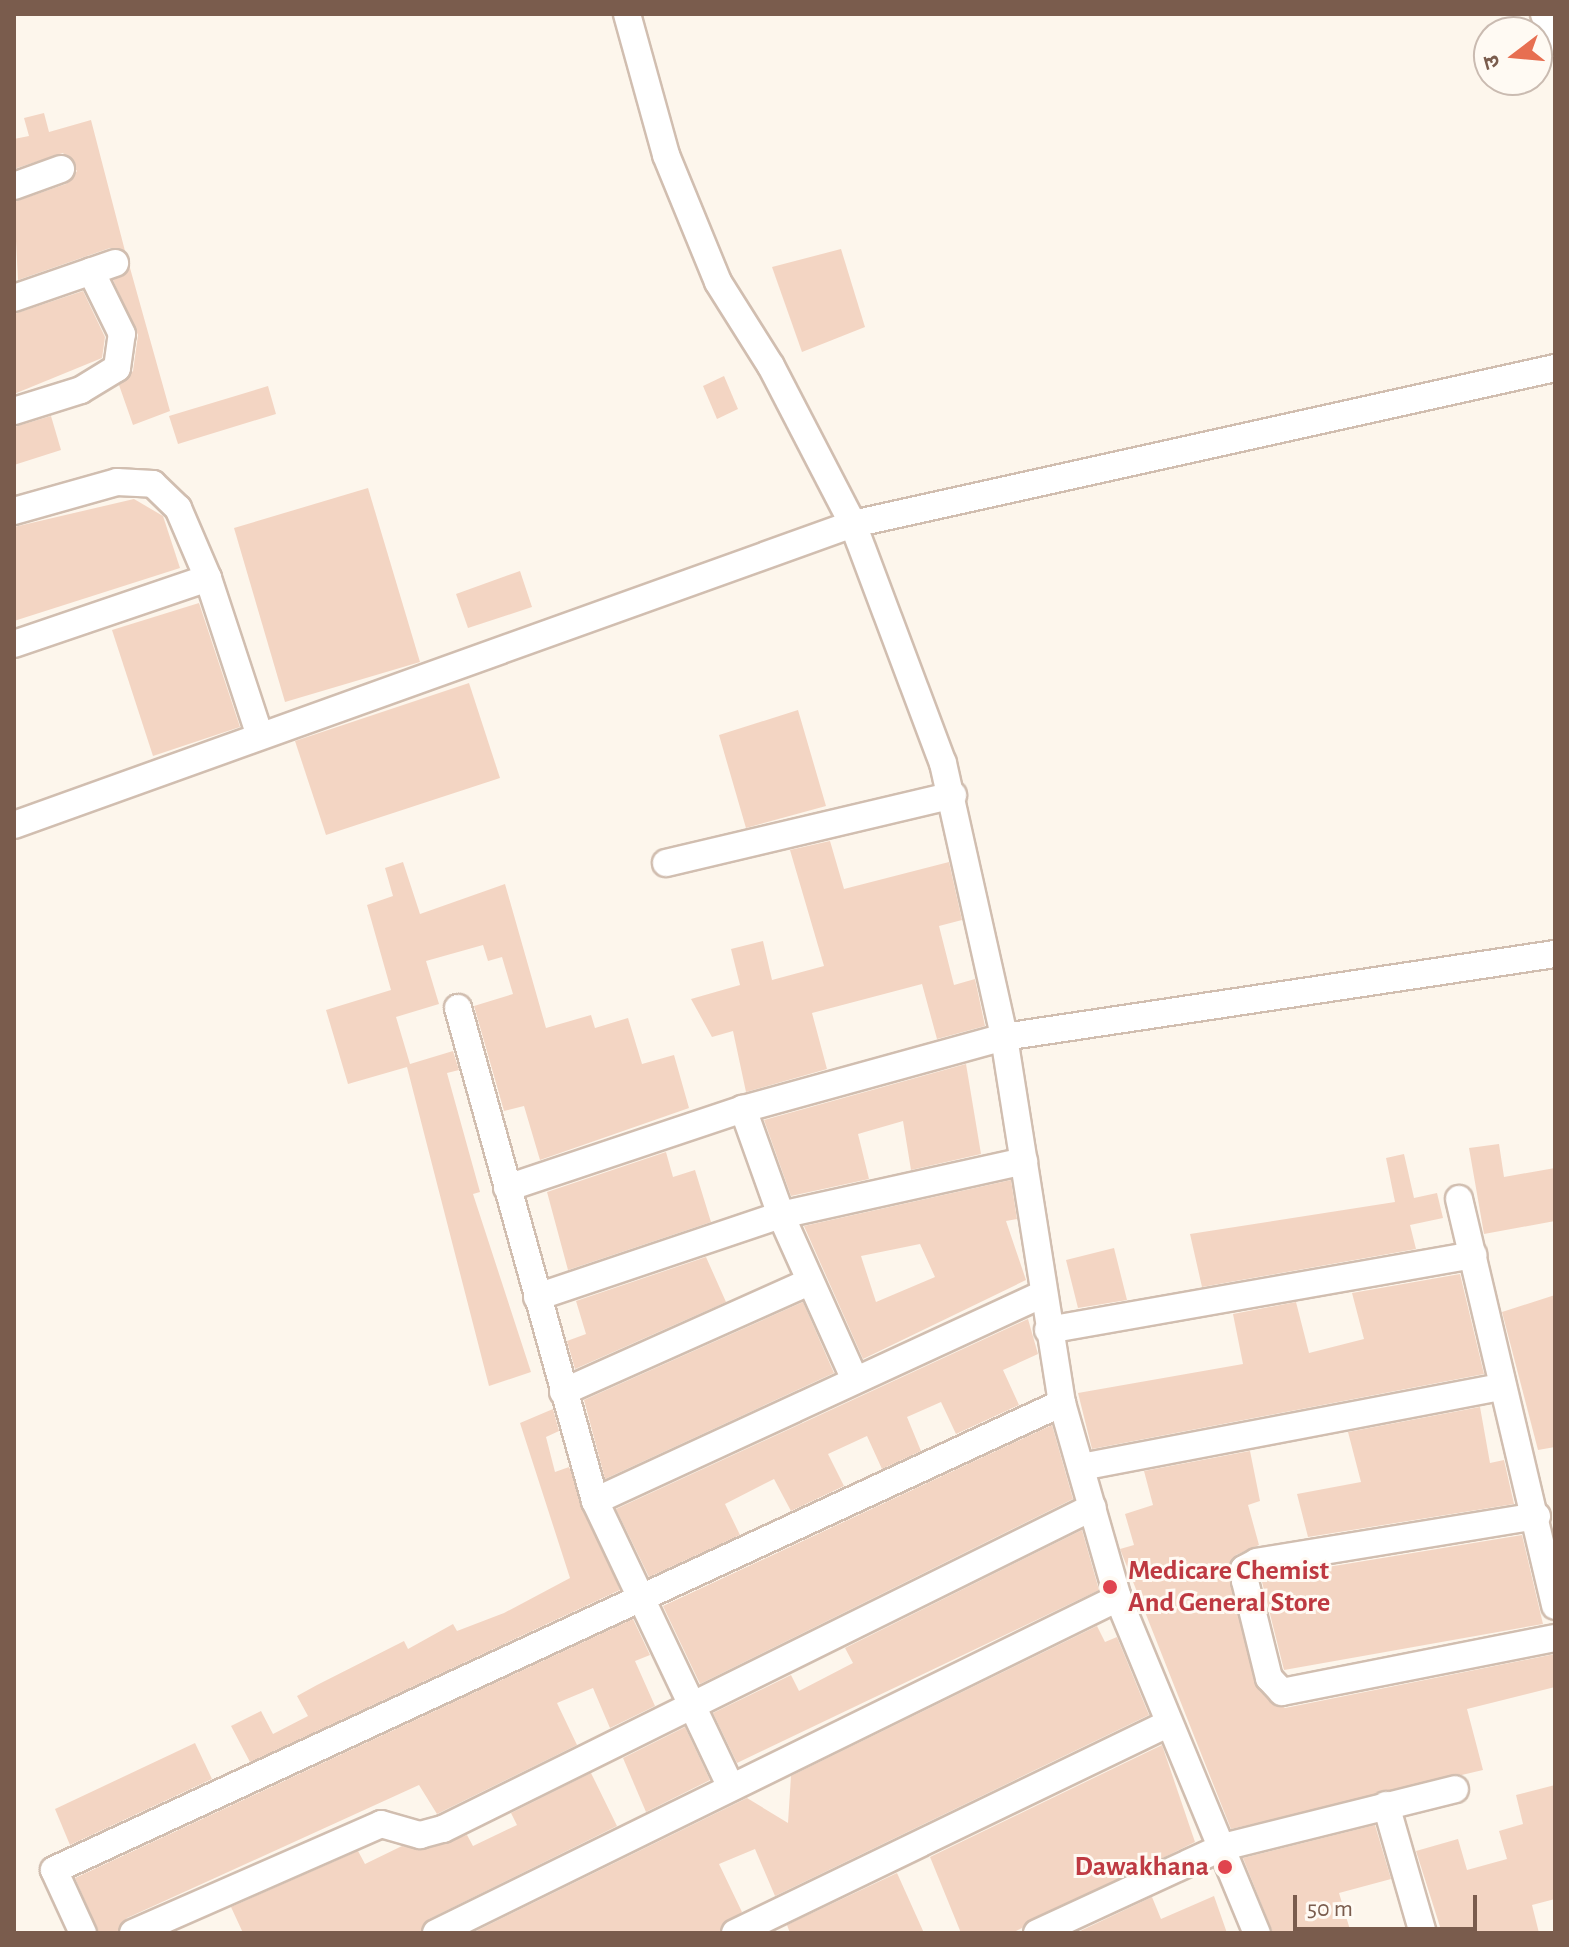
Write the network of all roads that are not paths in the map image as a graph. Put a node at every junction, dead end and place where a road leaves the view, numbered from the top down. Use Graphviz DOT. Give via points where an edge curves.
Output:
graph roads {
  1 [pos="650,14"];
  2 [pos="1544,14"];
  3 [pos="630,24"];
  4 [pos="1555,42"];
  5 [pos="61,169"];
  6 [pos="14,186"];
  7 [pos="14,298"];
  8 [pos="1555,368"];
  9 [pos="14,411"];
  10 [pos="14,511"];
  11 [pos="853,524"];
  12 [pos="208,578"];
  13 [pos="14,644"];
  14 [pos="260,736"];
  15 [pos="953,795"];
  16 [pos="14,825"];
  17 [pos="666,863"];
  18 [pos="1555,954"];
  19 [pos="458,1008"];
  20 [pos="1004,1037"];
  21 [pos="743,1109"];
  22 [pos="1024,1161"];
  23 [pos="507,1188"];
  24 [pos="1459,1199"];
  25 [pos="781,1215"];
  26 [pos="1473,1255"];
  27 [pos="807,1283"];
  28 [pos="1043,1294"];
  29 [pos="537,1297"];
  30 [pos="1048,1330"];
  31 [pos="855,1380"];
  32 [pos="1499,1387"];
  33 [pos="563,1392"];
  34 [pos="1062,1403"];
  35 [pos="1081,1467"];
  36 [pos="595,1501"];
  37 [pos="1093,1507"];
  38 [pos="1537,1516"];
  39 [pos="1118,1598"];
  40 [pos="637,1602"];
  41 [pos="1555,1606"];
  42 [pos="1555,1638"];
  43 [pos="689,1704"];
  44 [pos="1166,1725"];
  45 [pos="731,1787"];
  46 [pos="1455,1789"];
  47 [pos="1386,1805"];
  48 [pos="1223,1847"];
  49 [pos="83,1933"];
  50 [pos="133,1933"];
  51 [pos="436,1933"];
  52 [pos="735,1933"];
  53 [pos="1037,1933"];
  54 [pos="1257,1933"];
  55 [pos="1423,1933"];
  1 -- 3 [label="street"];
  2 -- 4 [label="street"];
  3 -- 11 [label="street" via="666,155 718,282 771,366"];
  5 -- 6 [label="street"];
  7 -- 9 [label="street" via="103,267 122,334 117,368 81,390"];
  8 -- 11 [label="street"];
  10 -- 12 [label="street" via="117,482 153,484 178,508"];
  11 -- 14 [label="street"];
  11 -- 15 [label="street"];
  12 -- 13 [label="street"];
  12 -- 14 [label="street"];
  14 -- 16 [label="street"];
  15 -- 17 [label="street"];
  15 -- 20 [label="street"];
  18 -- 20 [label="street"];
  19 -- 23 [label="street"];
  20 -- 21 [label="street"];
  20 -- 22 [label="street"];
  21 -- 23 [label="street"];
  21 -- 25 [label="street"];
  22 -- 25 [label="street"];
  22 -- 28 [label="street"];
  23 -- 29 [label="street"];
  24 -- 26 [label="street"];
  25 -- 27 [label="street"];
  25 -- 29 [label="street"];
  26 -- 30 [label="street"];
  26 -- 32 [label="street"];
  27 -- 31 [label="street"];
  27 -- 33 [label="street"];
  28 -- 30 [label="street"];
  28 -- 31 [label="street"];
  29 -- 33 [label="street"];
  30 -- 34 [label="street"];
  31 -- 36 [label="street"];
  32 -- 35 [label="street"];
  32 -- 38 [label="street"];
  33 -- 36 [label="street"];
  34 -- 35 [label="street"];
  34 -- 40 [label="street"];
  35 -- 37 [label="street"];
  36 -- 40 [label="street"];
  37 -- 39 [label="street"];
  37 -- 43 [label="street"];
  38 -- 41 [label="street"];
  38 -- 42 [label="street" via="1257,1562 1244,1569 1245,1581 1269,1678 1282,1692"];
  39 -- 44 [label="street"];
  39 -- 45 [label="street"];
  40 -- 43 [label="street"];
  40 -- 49 [label="street" via="54,1870"];
  43 -- 45 [label="street"];
  43 -- 50 [label="street" via="443,1829 420,1835 381,1824"];
  44 -- 48 [label="street"];
  44 -- 52 [label="street"];
  45 -- 51 [label="street"];
  46 -- 47 [label="street"];
  47 -- 48 [label="street"];
  47 -- 55 [label="street"];
  48 -- 53 [label="street"];
  48 -- 54 [label="street"];
}
